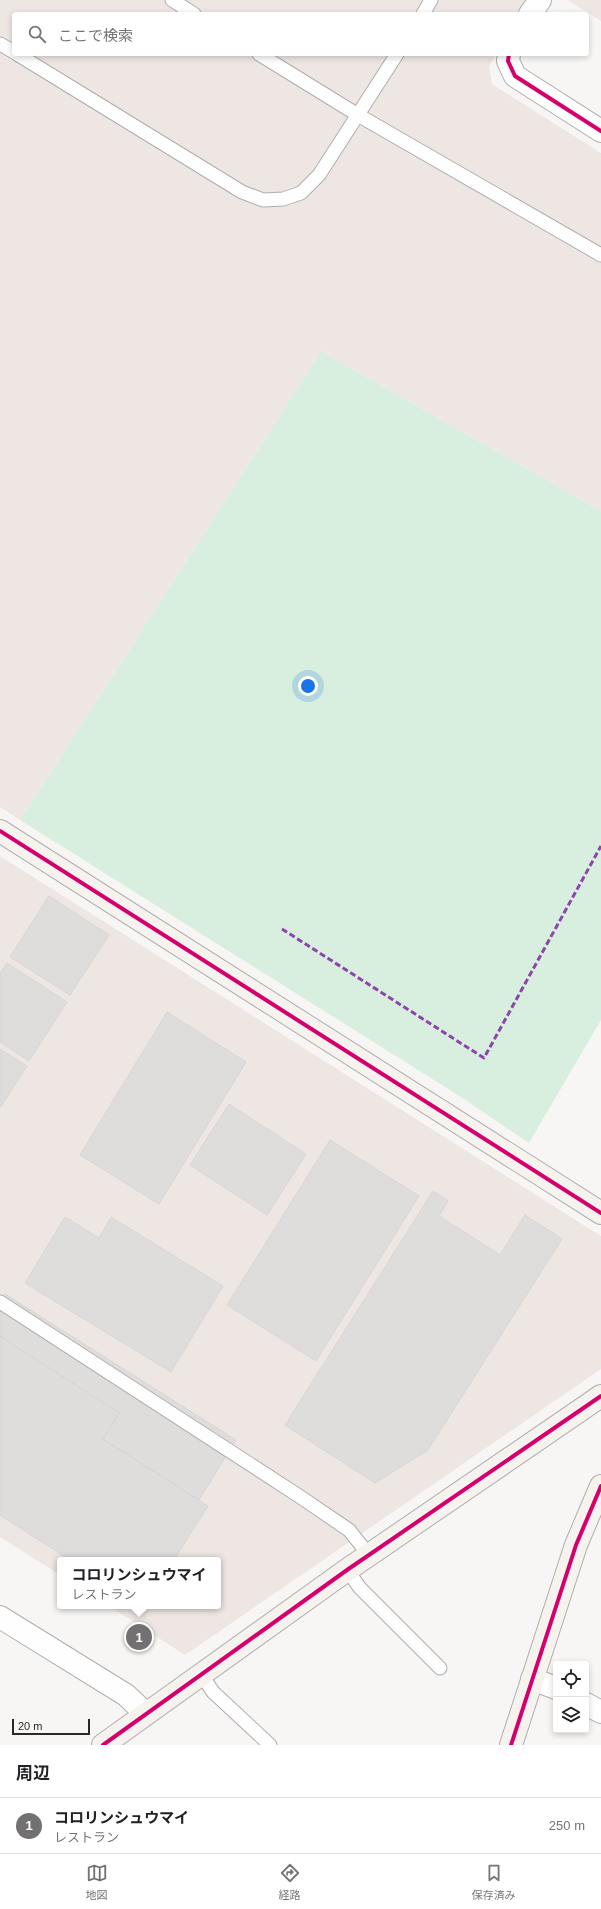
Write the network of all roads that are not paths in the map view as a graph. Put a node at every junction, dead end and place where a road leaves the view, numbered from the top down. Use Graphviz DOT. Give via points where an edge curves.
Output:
graph roads {
  1 [pos="172,0"];
  2 [pos="431,0"];
  3 [pos="540,0"];
  4 [pos="191,12"];
  5 [pos="423,12"];
  6 [pos="531,12"];
  7 [pos="0,44"];
  8 [pos="12,51"];
  9 [pos="20,56"];
  10 [pos="262,56"];
  11 [pos="396,56"];
  12 [pos="509,56"];
  13 [pos="358,115"];
  14 [pos="601,131"];
  15 [pos="601,255"];
  16 [pos="0,831"];
  17 [pos="601,1213"];
  18 [pos="0,1302"];
  19 [pos="601,1396"];
  20 [pos="601,1486"];
  21 [pos="369,1555"];
  22 [pos="347,1570"];
  23 [pos="0,1617"];
  24 [pos="440,1668"];
  25 [pos="201,1674"];
  26 [pos="532,1679"];
  27 [pos="553,1687"];
  28 [pos="589,1706"];
  29 [pos="601,1712"];
  30 [pos="145,1713"];
  31 [pos="103,1745"];
  32 [pos="270,1745"];
  33 [pos="511,1745"];
  1 -- 4 [label="lane"];
  2 -- 5 [label="lane"];
  3 -- 6 [label="street"];
  7 -- 8 [label="lane"];
  9 -- 13 [label="lane" via="242,192 262,200 283,199 301,193 319,174"];
  10 -- 13 [label="lane"];
  11 -- 13 [label="lane"];
  12 -- 14 [label="street" via="508,61 515,76"];
  13 -- 15 [label="lane"];
  16 -- 17 [label="street"];
  18 -- 21 [label="lane" via="349,1530"];
  19 -- 21 [label="street"];
  20 -- 26 [label="street" via="576,1544"];
  21 -- 22 [label="street"];
  22 -- 24 [label="lane" via="360,1588"];
  22 -- 25 [label="street"];
  23 -- 30 [label="street" via="126,1695"];
  25 -- 30 [label="street"];
  25 -- 32 [label="lane" via="213,1692"];
  26 -- 27 [label="street"];
  26 -- 33 [label="street"];
  28 -- 29 [label="street"];
  30 -- 31 [label="street"];
}
